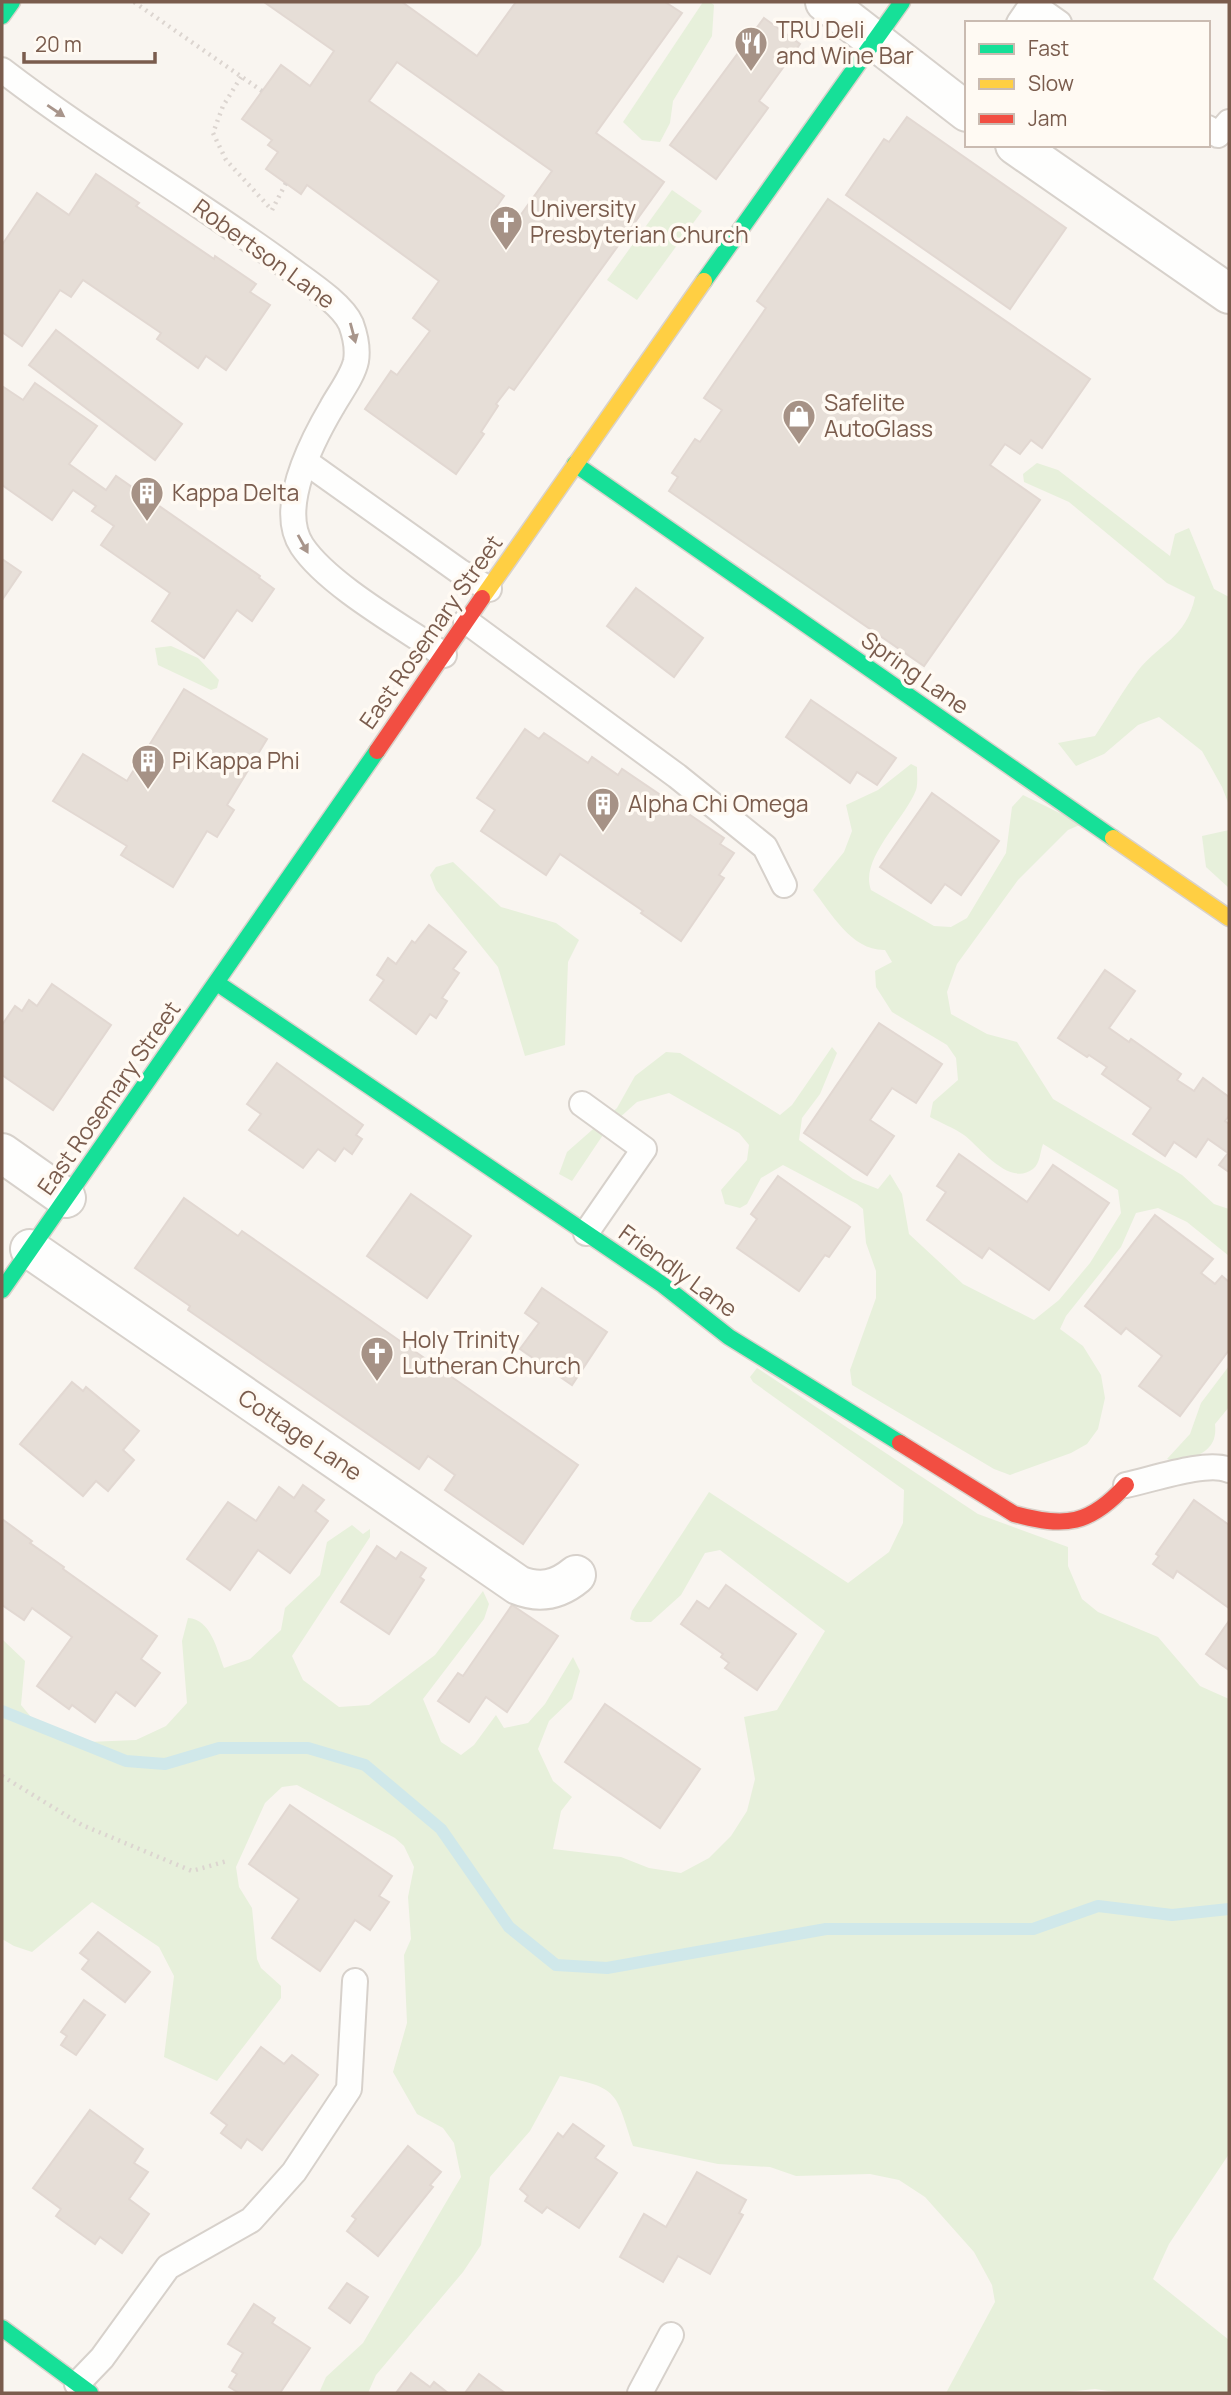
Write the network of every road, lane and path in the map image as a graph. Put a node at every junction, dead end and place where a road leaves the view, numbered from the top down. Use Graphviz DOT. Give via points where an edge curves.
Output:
graph roads {
  1 [pos="12,2"];
  2 [pos="134,2"];
  3 [pos="825,2"];
  4 [pos="902,2"];
  5 [pos="2,16"];
  6 [pos="1021,21"];
  7 [pos="1056,21"];
  8 [pos="874,39"];
  9 [pos="2,70"];
  10 [pos="241,77"];
  11 [pos="262,91"];
  12 [pos="965,107"];
  13 [pos="1229,122"];
  14 [pos="1210,129"];
  15 [pos="1018,147"];
  16 [pos="272,210"];
  17 [pos="1229,294"];
  18 [pos="306,462"];
  19 [pos="575,464"];
  20 [pos="489,589"];
  21 [pos="466,621"];
  22 [pos="444,655"];
  23 [pos="785,885"];
  24 [pos="1229,918"];
  25 [pos="217,983"];
  26 [pos="582,1104"];
  27 [pos="2,1153"];
  28 [pos="66,1198"];
  29 [pos="586,1233"];
  30 [pos="30,1249"];
  31 [pos="2,1290"];
  32 [pos="1229,1470"];
  33 [pos="1126,1485"];
  34 [pos="576,1575"];
  35 [pos="2,1776"];
  36 [pos="227,1861"];
  37 [pos="355,1981"];
  38 [pos="2,2328"];
  39 [pos="671,2335"];
  40 [pos="84,2388"];
  41 [pos="640,2393"];
  1 -- 5 [label="street"];
  2 -- 10 [label="path"];
  3 -- 8 [label="street"];
  4 -- 8 [label="street, East Rosemary Street"];
  6 -- 7 [label="lane" via="1032,4"];
  8 -- 12 [label="street"];
  8 -- 19 [label="street, East Rosemary Street"];
  9 -- 18 [label="lane, Robertson Lane, one-way" via="44,103 252,241 344,312 357,348 356,363"];
  10 -- 11 [label="path"];
  10 -- 16 [label="path" via="213,133 226,160"];
  13 -- 14 [label="lane" via="1218,135"];
  15 -- 17 [label="street"];
  18 -- 20 [label="lane"];
  18 -- 22 [label="lane, Robertson Lane, one-way" via="295,491 293,516 300,544 321,569"];
  19 -- 20 [label="street, East Rosemary Street"];
  19 -- 24 [label="street, Spring Lane"];
  20 -- 21 [label="street, East Rosemary Street"];
  21 -- 22 [label="street, East Rosemary Street"];
  21 -- 23 [label="lane" via="677,776 765,847"];
  22 -- 25 [label="street, East Rosemary Street"];
  25 -- 28 [label="street, East Rosemary Street"];
  25 -- 29 [label="street, Friendly Lane"];
  26 -- 29 [label="lane" via="644,1149"];
  27 -- 28 [label="street"];
  28 -- 30 [label="street, East Rosemary Street"];
  29 -- 33 [label="street, Friendly Lane" via="663,1284 729,1337 1014,1514 1064,1524 1083,1520"];
  30 -- 31 [label="street, East Rosemary Street"];
  30 -- 34 [label="street, Cottage Lane" via="518,1585 549,1590"];
  32 -- 33 [label="lane" via="1202,1468"];
  35 -- 36 [label="path" via="82,1825 192,1871"];
  37 -- 40 [label="lane" via="349,2089 294,2172 251,2220 168,2267"];
  38 -- 40 [label="street"];
  39 -- 41 [label="lane"];
}
